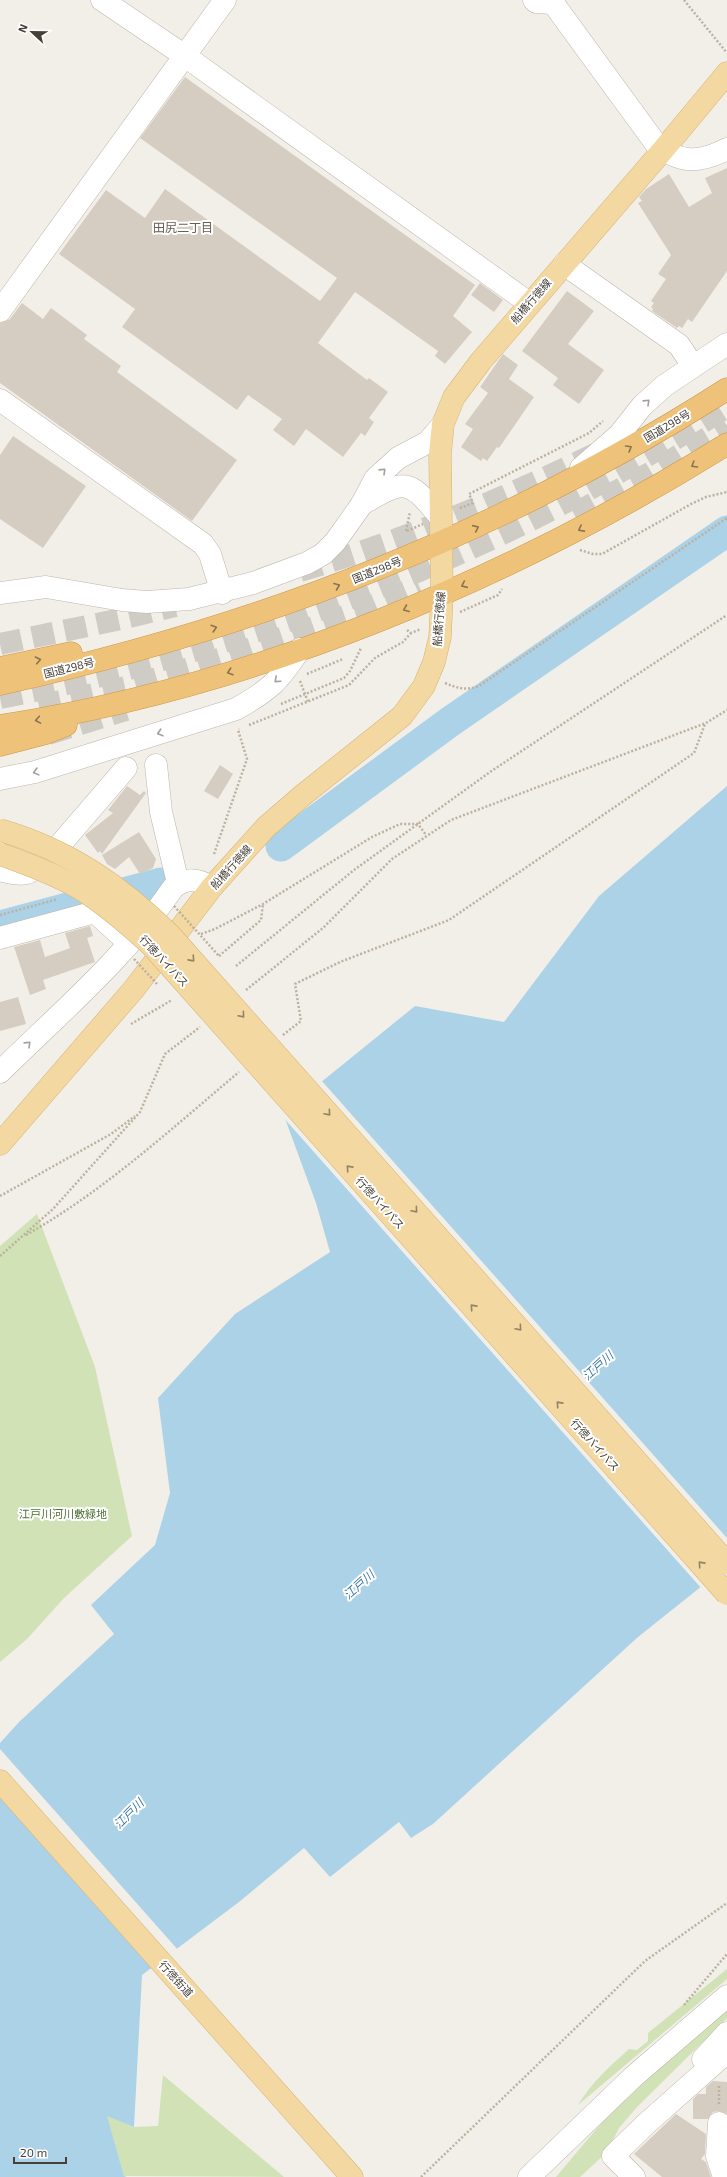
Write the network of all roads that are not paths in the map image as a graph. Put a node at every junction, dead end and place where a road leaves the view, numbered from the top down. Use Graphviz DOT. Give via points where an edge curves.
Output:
graph roads {
  1 [pos="102,0"];
  2 [pos="225,0"];
  3 [pos="547,1"];
  4 [pos="185,56"];
  5 [pos="727,73"];
  6 [pos="663,150"];
  7 [pos="727,150"];
  8 [pos="564,264"];
  9 [pos="530,303"];
  10 [pos="0,311"];
  11 [pos="727,344"];
  12 [pos="693,366"];
  13 [pos="727,389"];
  14 [pos="0,400"];
  15 [pos="443,424"];
  16 [pos="727,444"];
  17 [pos="558,487"];
  18 [pos="362,504"];
  19 [pos="440,517"];
  20 [pos="441,543"];
  21 [pos="0,593"];
  22 [pos="222,593"];
  23 [pos="442,594"];
  24 [pos="193,635"];
  25 [pos="300,649"];
  26 [pos="0,668"];
  27 [pos="0,684"];
  28 [pos="131,701"];
  29 [pos="0,726"];
  30 [pos="0,745"];
  31 [pos="156,765"];
  32 [pos="126,768"];
  33 [pos="0,779"];
  34 [pos="0,830"];
  35 [pos="0,854"];
  36 [pos="46,861"];
  37 [pos="0,870"];
  38 [pos="178,883"];
  39 [pos="212,887"];
  40 [pos="144,926"];
  41 [pos="0,938"];
  42 [pos="132,951"];
  43 [pos="0,1072"];
  44 [pos="0,1144"];
  45 [pos="727,1563"];
  46 [pos="727,1594"];
  47 [pos="0,1781"];
  48 [pos="727,1996"];
  49 [pos="727,2033"];
  50 [pos="721,2056"];
  51 [pos="661,2110"];
  52 [pos="719,2123"];
  53 [pos="352,2177"];
  54 [pos="529,2177"];
  55 [pos="634,2177"];
  56 [pos="724,2177"];
  1 -- 4 [label="street"];
  2 -- 4 [label="street"];
  3 -- 6 [label="street"];
  4 -- 9 [label="street"];
  4 -- 10 [label="street"];
  5 -- 6 [label="main road, 船橋行徳線"];
  6 -- 7 [label="street" via="677,158 690,161"];
  6 -- 8 [label="main road, 船橋行徳線"];
  8 -- 9 [label="main road, 船橋行徳線"];
  8 -- 12 [label="street" via="679,345"];
  9 -- 15 [label="main road, 船橋行徳線" via="463,383"];
  11 -- 12 [label="street"];
  17 -- 12 [label="street, one-way" via="619,435 653,395"];
  17 -- 13 [label="highway, 国道298号, one-way" via="665,428"];
  14 -- 22 [label="street" via="203,544 210,554"];
  18 -- 15 [label="street, one-way" via="375,479 398,458 428,442"];
  15 -- 19 [label="main road, 船橋行徳線" via="440,454"];
  16 -- 23 [label="highway, one-way" via="571,534"];
  20 -- 17 [label="highway, 国道298号, one-way"];
  18 -- 19 [label="street" via="388,488 406,485 422,495"];
  18 -- 22 [label="street" via="335,542 323,554 307,563"];
  19 -- 20 [label="main road, 船橋行徳線"];
  20 -- 23 [label="main road, 船橋行徳線"];
  24 -- 20 [label="highway, 国道298号, one-way" via="325,591"];
  21 -- 22 [label="street" via="46,587 103,598 147,602 189,599"];
  23 -- 25 [label="highway, one-way"];
  23 -- 39 [label="main road, 船橋行徳線" via="439,646 429,675 416,699 402,716 266,827"];
  26 -- 24 [label="highway, one-way" via="65,654"];
  24 -- 27 [label="highway, 国道298号" via="128,654"];
  25 -- 28 [label="highway, one-way"];
  25 -- 33 [label="street, one-way" via="282,677 260,696 236,709 35,772"];
  28 -- 29 [label="highway, one-way"];
  28 -- 30 [label="highway" via="46,733"];
  31 -- 38 [label="street" via="161,812"];
  32 -- 36 [label="street"];
  34 -- 45 [label="main road, 行徳バイパス, one-way, bridge" via="52,849 85,865 131,898 172,936"];
  46 -- 35 [label="main road, 行徳バイパス, one-way, bridge" via="152,946 79,888"];
  36 -- 37 [label="street" via="34,872 16,875"];
  36 -- 40 [label="street" via="84,880"];
  38 -- 39 [label="street" via="198,880"];
  38 -- 40 [label="street"];
  39 -- 44 [label="main road, 船橋行徳線" via="134,989"];
  40 -- 42 [label="street"];
  41 -- 42 [label="street" via="95,912"];
  43 -- 42 [label="street, one-way" via="92,984"];
  47 -- 53 [label="main road, 行徳街道"];
  48 -- 54 [label="street" via="633,2077"];
  49 -- 51 [label="street" via="679,2085"];
  50 -- 51 [label="street"];
  51 -- 55 [label="street" via="613,2156"];
  52 -- 56 [label="street" via="717,2156"];
}
